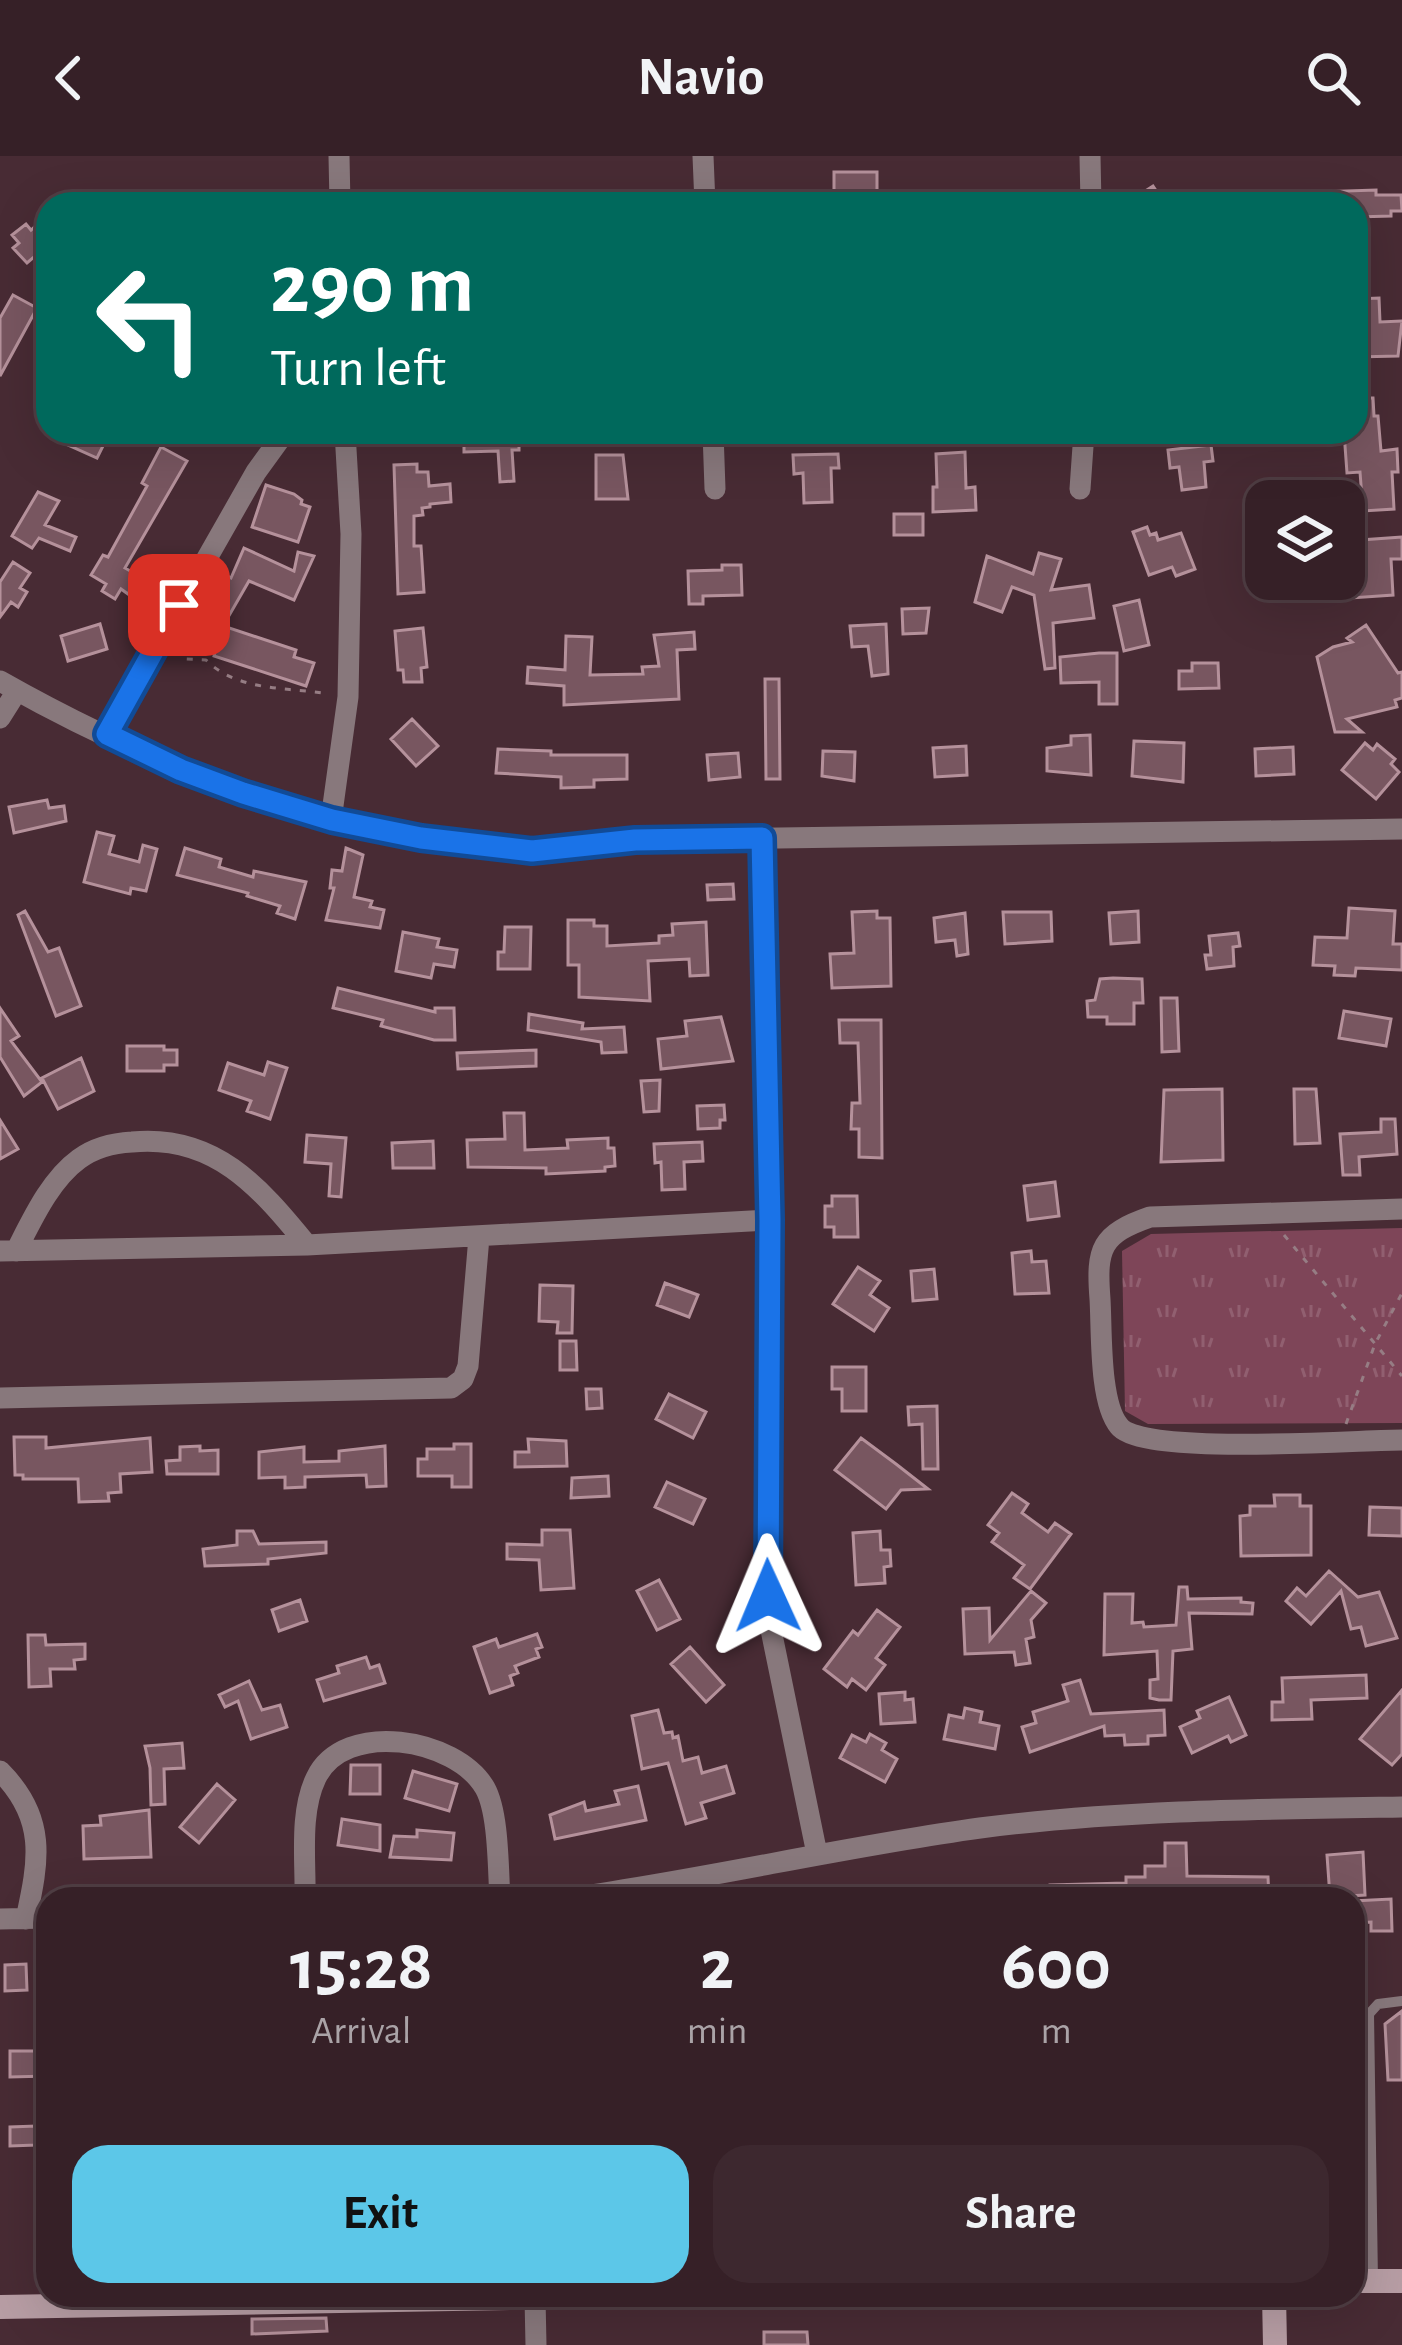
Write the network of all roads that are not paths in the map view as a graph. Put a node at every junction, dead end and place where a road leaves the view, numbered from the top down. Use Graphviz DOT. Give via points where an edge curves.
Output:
graph roads {
  1 [pos="339,156"];
  2 [pos="703,156"];
  3 [pos="1090,156"];
  4 [pos="340,192"];
  5 [pos="704,192"];
  6 [pos="1091,192"];
  7 [pos="277,444"];
  8 [pos="346,444"];
  9 [pos="713,444"];
  10 [pos="1083,444"];
  11 [pos="715,489"];
  12 [pos="1080,489"];
  13 [pos="9,686"];
  14 [pos="0,718"];
  15 [pos="107,734"];
  16 [pos="332,820"];
  17 [pos="1402,829"];
  18 [pos="762,838"];
  19 [pos="1402,1209"];
  20 [pos="770,1220"];
  21 [pos="479,1237"];
  22 [pos="307,1245"];
  23 [pos="8,1251"];
  24 [pos="0,1398"];
  25 [pos="1402,1440"];
  26 [pos="0,1772"];
  27 [pos="1402,1807"];
  28 [pos="817,1854"];
  29 [pos="36,1887"];
  30 [pos="305,1887"];
  31 [pos="499,1887"];
  32 [pos="631,1887"];
  33 [pos="36,1918"];
  34 [pos="0,1919"];
  35 [pos="1402,2001"];
  36 [pos="1371,2144"];
  37 [pos="1365,2145"];
  38 [pos="1365,2247"];
  39 [pos="1365,2281"];
  40 [pos="1402,2282"];
  41 [pos="36,2306"];
  42 [pos="0,2307"];
  43 [pos="535,2307"];
  44 [pos="1274,2307"];
  45 [pos="536,2345"];
  46 [pos="1275,2345"];
  1 -- 4 [label="street"];
  2 -- 5 [label="street"];
  3 -- 6 [label="street"];
  7 -- 15 [label="street"];
  8 -- 16 [label="street" via="348,697"];
  9 -- 11 [label="street"];
  10 -- 12 [label="street"];
  13 -- 14 [label="street"];
  13 -- 15 [label="street"];
  15 -- 16 [label="street" via="181,770"];
  16 -- 18 [label="street" via="532,851"];
  17 -- 18 [label="street"];
  18 -- 20 [label="street"];
  19 -- 25 [label="street" via="1150,1217 1103,1242 1097,1267 1108,1399 1121,1431 1179,1444"];
  20 -- 21 [label="street"];
  20 -- 28 [label="street" via="766,1571"];
  21 -- 22 [label="street"];
  21 -- 24 [label="street" via="468,1366 451,1388"];
  22 -- 23 [label="street"];
  22 -- 23 [label="street" via="269,1198 200,1147 153,1140 112,1143 77,1160"];
  26 -- 29 [label="street" via="37,1831"];
  27 -- 28 [label="street" via="1078,1817"];
  28 -- 32 [label="street"];
  30 -- 31 [label="street" via="316,1776 344,1749 373,1740 437,1753 485,1789"];
  33 -- 34 [label="street"];
  35 -- 36 [label="lane" via="1378,2004 1369,2014"];
  36 -- 37 [label="lane"];
  36 -- 38 [label="lane"];
  39 -- 40 [label="street"];
  41 -- 42 [label="street"];
  43 -- 45 [label="street"];
  44 -- 46 [label="street"];
}
